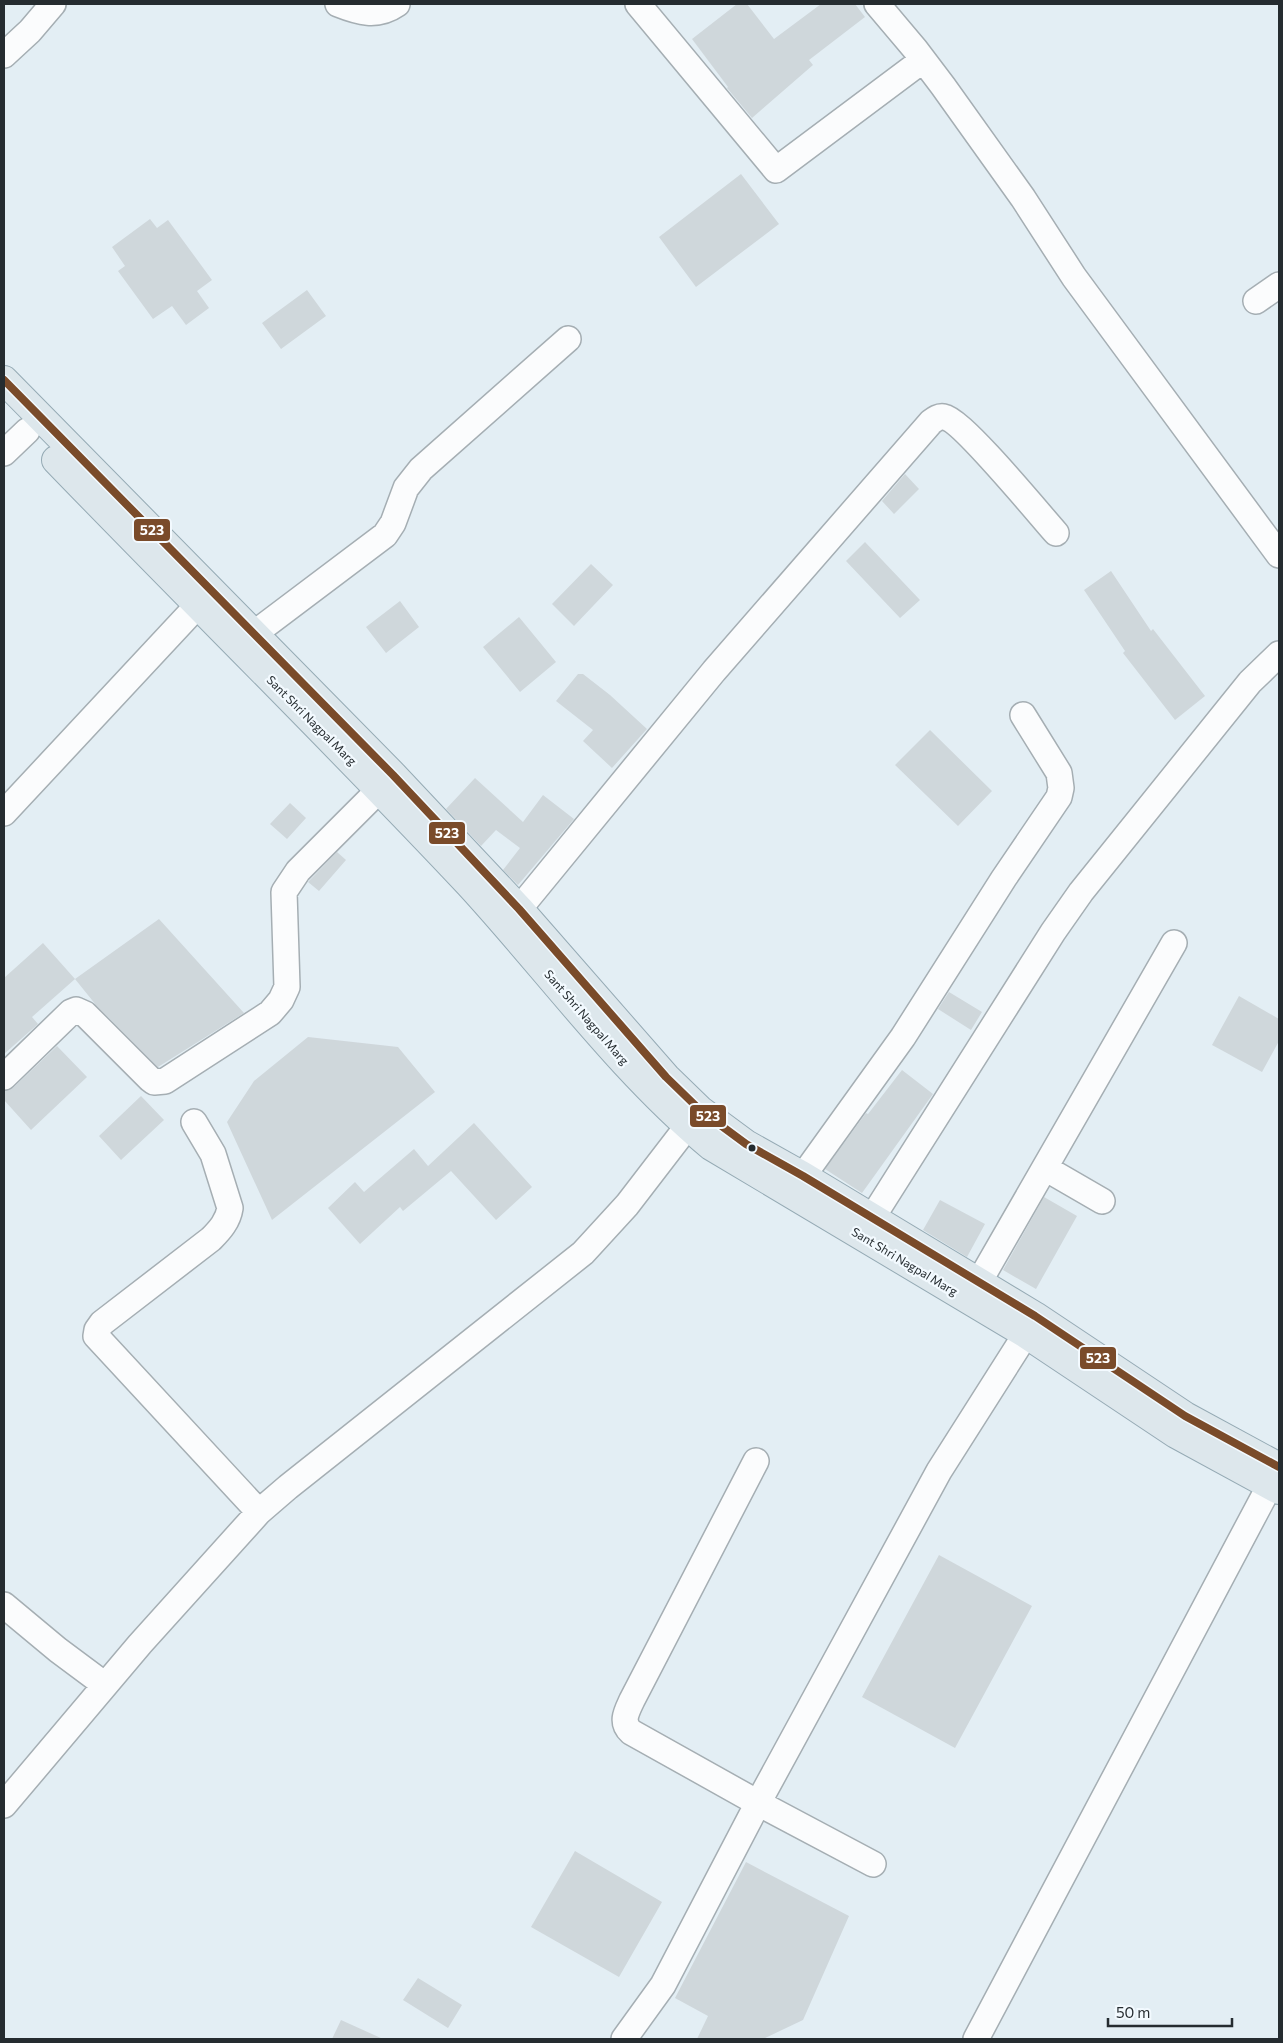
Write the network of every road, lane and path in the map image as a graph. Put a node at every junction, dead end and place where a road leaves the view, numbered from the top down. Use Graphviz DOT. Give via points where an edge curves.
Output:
graph roads {
  1 [pos="53,4"];
  2 [pos="73,4"];
  3 [pos="338,4"];
  4 [pos="396,4"];
  5 [pos="638,4"];
  6 [pos="877,4"];
  7 [pos="30,31"];
  8 [pos="4,55"];
  9 [pos="923,60"];
  10 [pos="1279,285"];
  11 [pos="1256,301"];
  12 [pos="568,339"];
  13 [pos="4,380"];
  14 [pos="4,407"];
  15 [pos="27,431"];
  16 [pos="4,453"];
  17 [pos="1056,533"];
  18 [pos="1279,555"];
  19 [pos="198,605"];
  20 [pos="255,633"];
  21 [pos="1279,654"];
  22 [pos="1023,715"];
  23 [pos="380,789"];
  24 [pos="4,813"];
  25 [pos="519,909"];
  26 [pos="1174,943"];
  27 [pos="4,1077"];
  28 [pos="694,1118"];
  29 [pos="194,1122"];
  30 [pos="1044,1168"];
  31 [pos="803,1176"];
  32 [pos="1102,1201"];
  33 [pos="872,1218"];
  34 [pos="979,1282"];
  35 [pos="1026,1334"];
  36 [pos="756,1461"];
  37 [pos="1276,1480"];
  38 [pos="259,1512"];
  39 [pos="4,1605"];
  40 [pos="105,1684"];
  41 [pos="758,1803"];
  42 [pos="4,1805"];
  43 [pos="872,1864"];
  44 [pos="624,2039"];
  45 [pos="976,2039"];
  1 -- 7 [label="street"];
  2 -- 7 [label="street"];
  3 -- 4 [label="street" via="368,13 381,12"];
  5 -- 9 [label="street" via="776,170"];
  6 -- 9 [label="street"];
  7 -- 8 [label="street"];
  9 -- 18 [label="street" via="1023,198 1074,277"];
  10 -- 11 [label="street"];
  12 -- 20 [label="street" via="421,469 406,488 393,523 385,534"];
  13 -- 20 [label="main road, Sant Shri Nagpal Marg"];
  14 -- 15 [label="main road, Sant Shri Nagpal Marg"];
  15 -- 16 [label="street"];
  15 -- 19 [label="main road, Sant Shri Nagpal Marg"];
  17 -- 25 [label="street" via="976,443 952,420 939,416 714,671"];
  19 -- 23 [label="main road, Sant Shri Nagpal Marg"];
  19 -- 24 [label="street"];
  20 -- 25 [label="main road, Sant Shri Nagpal Marg"];
  21 -- 33 [label="street" via="1250,682 1080,892"];
  22 -- 31 [label="street" via="1059,773 1061,788 1058,796 903,1037"];
  23 -- 27 [label="street" via="298,871 284,892 287,987 282,1000 270,1013 160,1082 150,1079 85,1014 76,1010"];
  23 -- 28 [label="main road, Sant Shri Nagpal Marg" via="507,925 654,1093"];
  25 -- 28 [label="main road, Sant Shri Nagpal Marg" via="666,1077"];
  26 -- 30 [label="street"];
  28 -- 31 [label="main road, Sant Shri Nagpal Marg"];
  28 -- 35 [label="main road, Sant Shri Nagpal Marg" via="711,1146"];
  28 -- 38 [label="street" via="627,1205 583,1253"];
  29 -- 38 [label="street" via="213,1154 230,1208 226,1221 211,1238 102,1323 96,1336"];
  30 -- 32 [label="street"];
  30 -- 34 [label="street"];
  31 -- 33 [label="main road, Sant Shri Nagpal Marg"];
  33 -- 34 [label="main road, Sant Shri Nagpal Marg"];
  34 -- 37 [label="main road, Sant Shri Nagpal Marg" via="1035,1316"];
  35 -- 37 [label="main road, Sant Shri Nagpal Marg" via="1176,1434"];
  35 -- 41 [label="street" via="939,1471"];
  36 -- 41 [label="street" via="625,1718 631,1732"];
  37 -- 45 [label="street"];
  38 -- 40 [label="street"];
  39 -- 40 [label="street"];
  40 -- 42 [label="street"];
  41 -- 43 [label="street"];
  41 -- 44 [label="street" via="663,1985"];
}
